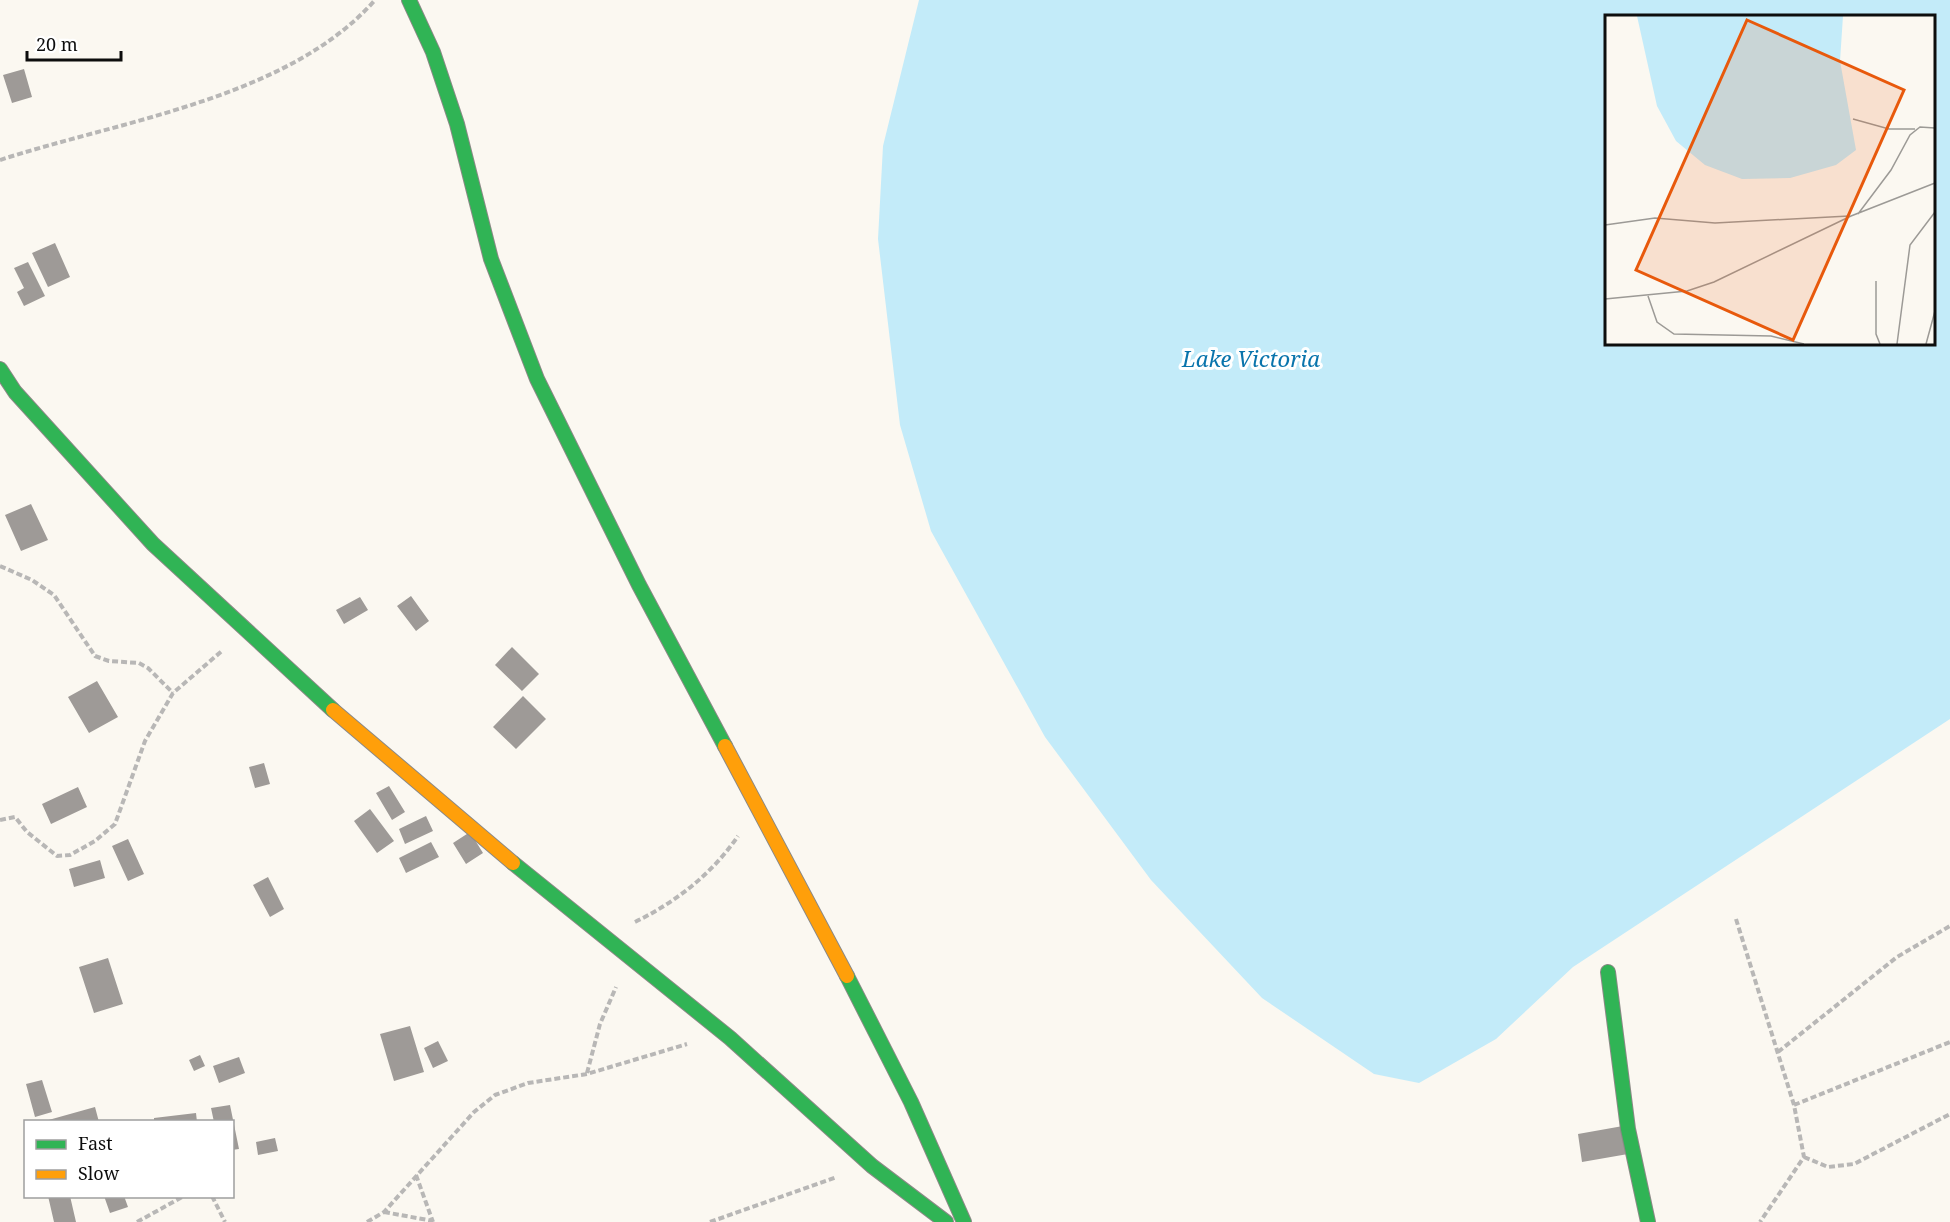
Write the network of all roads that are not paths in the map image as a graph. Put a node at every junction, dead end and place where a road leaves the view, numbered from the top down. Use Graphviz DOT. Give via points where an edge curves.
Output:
graph roads {
  1 [pos="410,0"];
  2 [pos="0,369"];
  3 [pos="1608,972"];
  4 [pos="946,1222"];
  5 [pos="964,1222"];
  6 [pos="1648,1222"];
  1 -- 5 [label="street" via="457,124 491,259 537,380 639,585 831,944 910,1102"];
  2 -- 4 [label="street" via="15,392 153,544 363,737 730,1038 872,1166"];
  3 -- 6 [label="street" via="1632,1163"];
}
